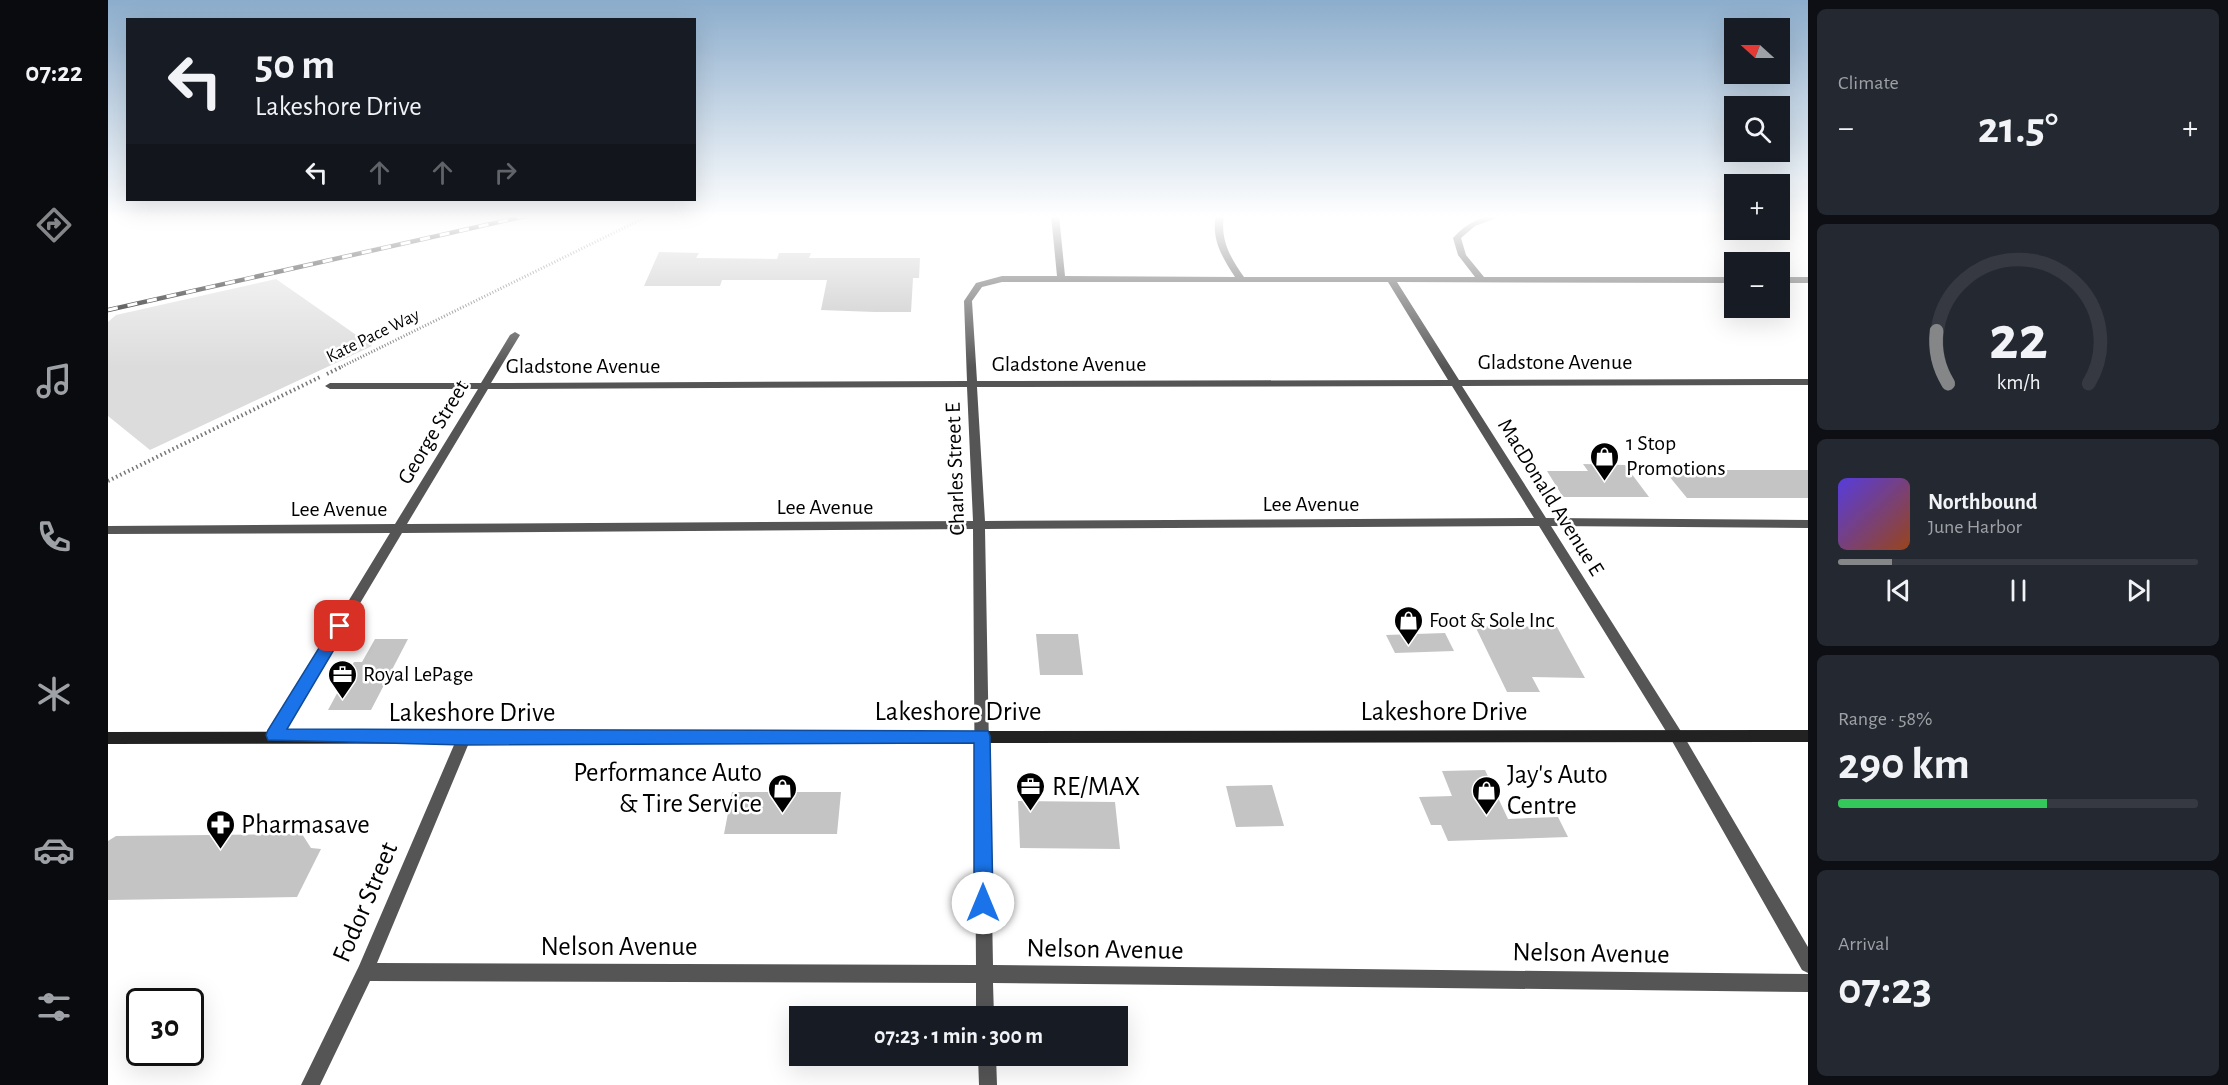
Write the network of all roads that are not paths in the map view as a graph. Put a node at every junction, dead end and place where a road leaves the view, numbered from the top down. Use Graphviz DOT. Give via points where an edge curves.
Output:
graph roads {
  1 [pos="1060,266"];
  2 [pos="1233,266"];
  3 [pos="1470,266"];
  4 [pos="1240,277"];
  5 [pos="1061,278"];
  6 [pos="1481,279"];
  7 [pos="1391,280"];
  8 [pos="1724,280"];
  9 [pos="1790,280"];
  10 [pos="1808,280"];
  11 [pos="515,335"];
  12 [pos="1454,381"];
  13 [pos="1808,382"];
  14 [pos="972,383"];
  15 [pos="330,386"];
  16 [pos="485,386"];
  17 [pos="1542,522"];
  18 [pos="1808,524"];
  19 [pos="979,526"];
  20 [pos="400,528"];
  21 [pos="108,530"];
  22 [pos="274,735"];
  23 [pos="982,736"];
  24 [pos="1808,736"];
  25 [pos="1677,737"];
  26 [pos="108,738"];
  27 [pos="464,738"];
  28 [pos="1808,964"];
  29 [pos="365,972"];
  30 [pos="984,974"];
  31 [pos="1808,982"];
  32 [pos="985,1006"];
  33 [pos="987,1066"];
  34 [pos="310,1085"];
  35 [pos="988,1085"];
  1 -- 5 [label="street"];
  2 -- 4 [label="street"];
  3 -- 6 [label="street"];
  4 -- 5 [label="street"];
  4 -- 7 [label="street"];
  5 -- 14 [label="street, Charles Street E" via="1002,279 979,285 968,301"];
  6 -- 7 [label="street"];
  6 -- 8 [label="street"];
  7 -- 12 [label="street, MacDonald Avenue E"];
  9 -- 10 [label="street"];
  11 -- 16 [label="street, George Street"];
  12 -- 13 [label="street, Gladstone Avenue"];
  12 -- 14 [label="street, Gladstone Avenue"];
  12 -- 17 [label="street, MacDonald Avenue E"];
  14 -- 16 [label="street, Gladstone Avenue"];
  14 -- 19 [label="street, Charles Street E"];
  15 -- 16 [label="street, Gladstone Avenue"];
  16 -- 20 [label="street, George Street"];
  17 -- 18 [label="street"];
  17 -- 19 [label="street, Lee Avenue"];
  17 -- 25 [label="street, MacDonald Avenue E"];
  19 -- 20 [label="street, Lee Avenue"];
  19 -- 23 [label="street, Charles Street E"];
  20 -- 21 [label="street, Lee Avenue"];
  20 -- 22 [label="street, George Street"];
  22 -- 26 [label="main road, Lakeshore Drive"];
  22 -- 27 [label="main road, Lakeshore Drive"];
  23 -- 25 [label="main road, Lakeshore Drive"];
  23 -- 27 [label="main road, Lakeshore Drive"];
  23 -- 30 [label="street, Charles Street E"];
  24 -- 25 [label="main road, Lakeshore Drive"];
  25 -- 28 [label="street, MacDonald Avenue E"];
  27 -- 29 [label="street, Fodor Street"];
  29 -- 30 [label="street, Nelson Avenue"];
  29 -- 34 [label="street, Fodor Street"];
  30 -- 31 [label="street, Nelson Avenue"];
  30 -- 32 [label="street, Charles Street E"];
  33 -- 35 [label="street"];
}
